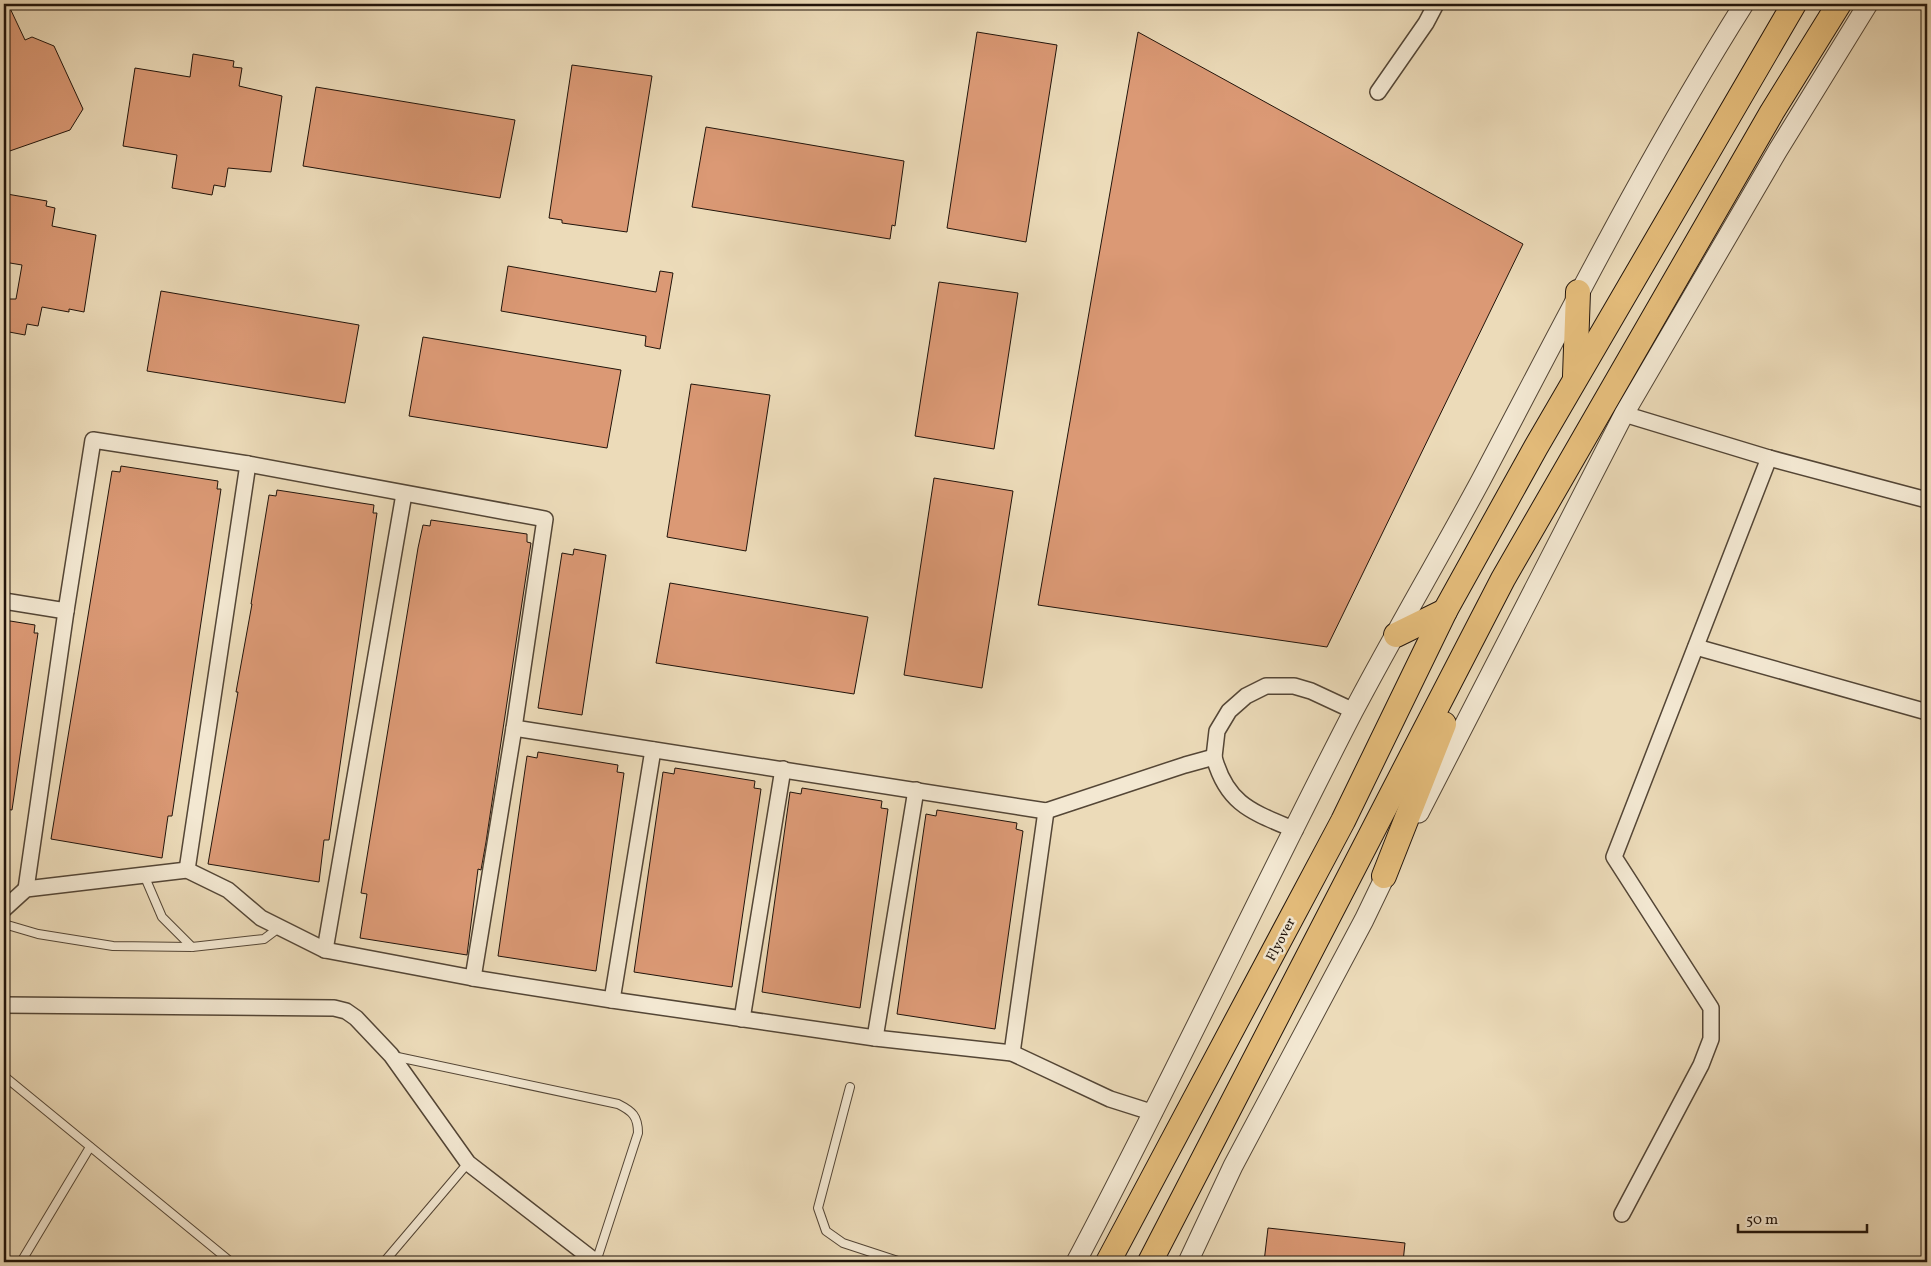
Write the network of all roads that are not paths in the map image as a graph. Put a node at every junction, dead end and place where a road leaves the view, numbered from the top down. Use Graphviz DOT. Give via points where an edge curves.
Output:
graph roads {
  1 [pos="1436,4"];
  2 [pos="1744,4"];
  3 [pos="1794,4"];
  4 [pos="1839,4"];
  5 [pos="1868,4"];
  6 [pos="1378,92"];
  7 [pos="1578,292"];
  8 [pos="1575,381"];
  9 [pos="1624,414"];
  10 [pos="1770,458"];
  11 [pos="248,464"];
  12 [pos="404,494"];
  13 [pos="1927,500"];
  14 [pos="4,601"];
  15 [pos="66,611"];
  16 [pos="1445,611"];
  17 [pos="1396,636"];
  18 [pos="1696,646"];
  19 [pos="1452,680"];
  20 [pos="1354,711"];
  21 [pos="1927,712"];
  22 [pos="514,728"];
  23 [pos="653,750"];
  24 [pos="1214,757"];
  25 [pos="783,769"];
  26 [pos="916,790"];
  27 [pos="1046,811"];
  28 [pos="1295,830"];
  29 [pos="187,870"];
  30 [pos="143,874"];
  31 [pos="1384,876"];
  32 [pos="26,889"];
  33 [pos="4,909"];
  34 [pos="4,924"];
  35 [pos="280,927"];
  36 [pos="192,947"];
  37 [pos="325,950"];
  38 [pos="473,978"];
  39 [pos="612,1000"];
  40 [pos="4,1005"];
  41 [pos="742,1019"];
  42 [pos="875,1038"];
  43 [pos="1012,1053"];
  44 [pos="391,1055"];
  45 [pos="4,1076"];
  46 [pos="850,1087"];
  47 [pos="1154,1113"];
  48 [pos="90,1148"];
  49 [pos="468,1163"];
  50 [pos="1622,1214"];
  51 [pos="21,1262"];
  52 [pos="231,1262"];
  53 [pos="384,1262"];
  54 [pos="596,1262"];
  55 [pos="901,1262"];
  56 [pos="1076,1262"];
  57 [pos="1108,1262"];
  58 [pos="1150,1262"];
  59 [pos="1188,1262"];
  1 -- 6 [label="street"];
  2 -- 7 [label="street" via="1695,81"];
  3 -- 8 [label="highway, Flyover"];
  4 -- 19 [label="highway" via="1772,112 1503,579"];
  5 -- 9 [label="street" via="1778,150"];
  7 -- 8 [label="highway"];
  7 -- 17 [label="street"];
  8 -- 16 [label="highway, Flyover"];
  9 -- 10 [label="street"];
  9 -- 31 [label="street"];
  10 -- 13 [label="street"];
  10 -- 18 [label="street"];
  11 -- 12 [label="street"];
  11 -- 15 [label="street" via="93,440"];
  11 -- 29 [label="street"];
  12 -- 22 [label="street" via="545,518"];
  12 -- 37 [label="street"];
  14 -- 15 [label="street"];
  15 -- 32 [label="street"];
  16 -- 17 [label="highway"];
  16 -- 57 [label="highway, Flyover" via="1343,821"];
  17 -- 20 [label="street"];
  18 -- 21 [label="street"];
  18 -- 50 [label="street" via="1614,857 1712,1008 1711,1039 1701,1065"];
  19 -- 31 [label="highway" via="1450,707"];
  19 -- 58 [label="highway"];
  20 -- 24 [label="street" via="1311,690 1266,686 1246,696 1229,711 1217,731"];
  20 -- 28 [label="street"];
  22 -- 23 [label="street"];
  22 -- 38 [label="street"];
  23 -- 25 [label="street"];
  23 -- 39 [label="street"];
  24 -- 27 [label="street"];
  24 -- 28 [label="street" via="1224,784 1241,804"];
  25 -- 26 [label="street"];
  25 -- 41 [label="street"];
  26 -- 27 [label="street"];
  26 -- 42 [label="street"];
  27 -- 43 [label="street"];
  28 -- 47 [label="street"];
  29 -- 30 [label="street"];
  29 -- 35 [label="street" via="228,890 261,918"];
  30 -- 32 [label="street"];
  30 -- 36 [label="lane" via="162,916"];
  31 -- 59 [label="street" via="1364,920 1233,1166"];
  32 -- 33 [label="street"];
  34 -- 36 [label="lane" via="38,934 113,946"];
  35 -- 36 [label="lane" via="264,938"];
  35 -- 37 [label="street"];
  37 -- 38 [label="street"];
  38 -- 39 [label="street"];
  39 -- 41 [label="street"];
  40 -- 44 [label="street" via="334,1008 356,1018"];
  41 -- 42 [label="street"];
  42 -- 43 [label="street"];
  43 -- 47 [label="street" via="1110,1099"];
  44 -- 49 [label="street"];
  44 -- 54 [label="lane" via="618,1104 631,1111 638,1120 638,1133"];
  45 -- 48 [label="lane"];
  46 -- 55 [label="lane" via="818,1208 826,1231 843,1243"];
  47 -- 56 [label="street"];
  48 -- 51 [label="lane"];
  48 -- 52 [label="lane"];
  49 -- 53 [label="lane"];
  49 -- 54 [label="street"];
}
